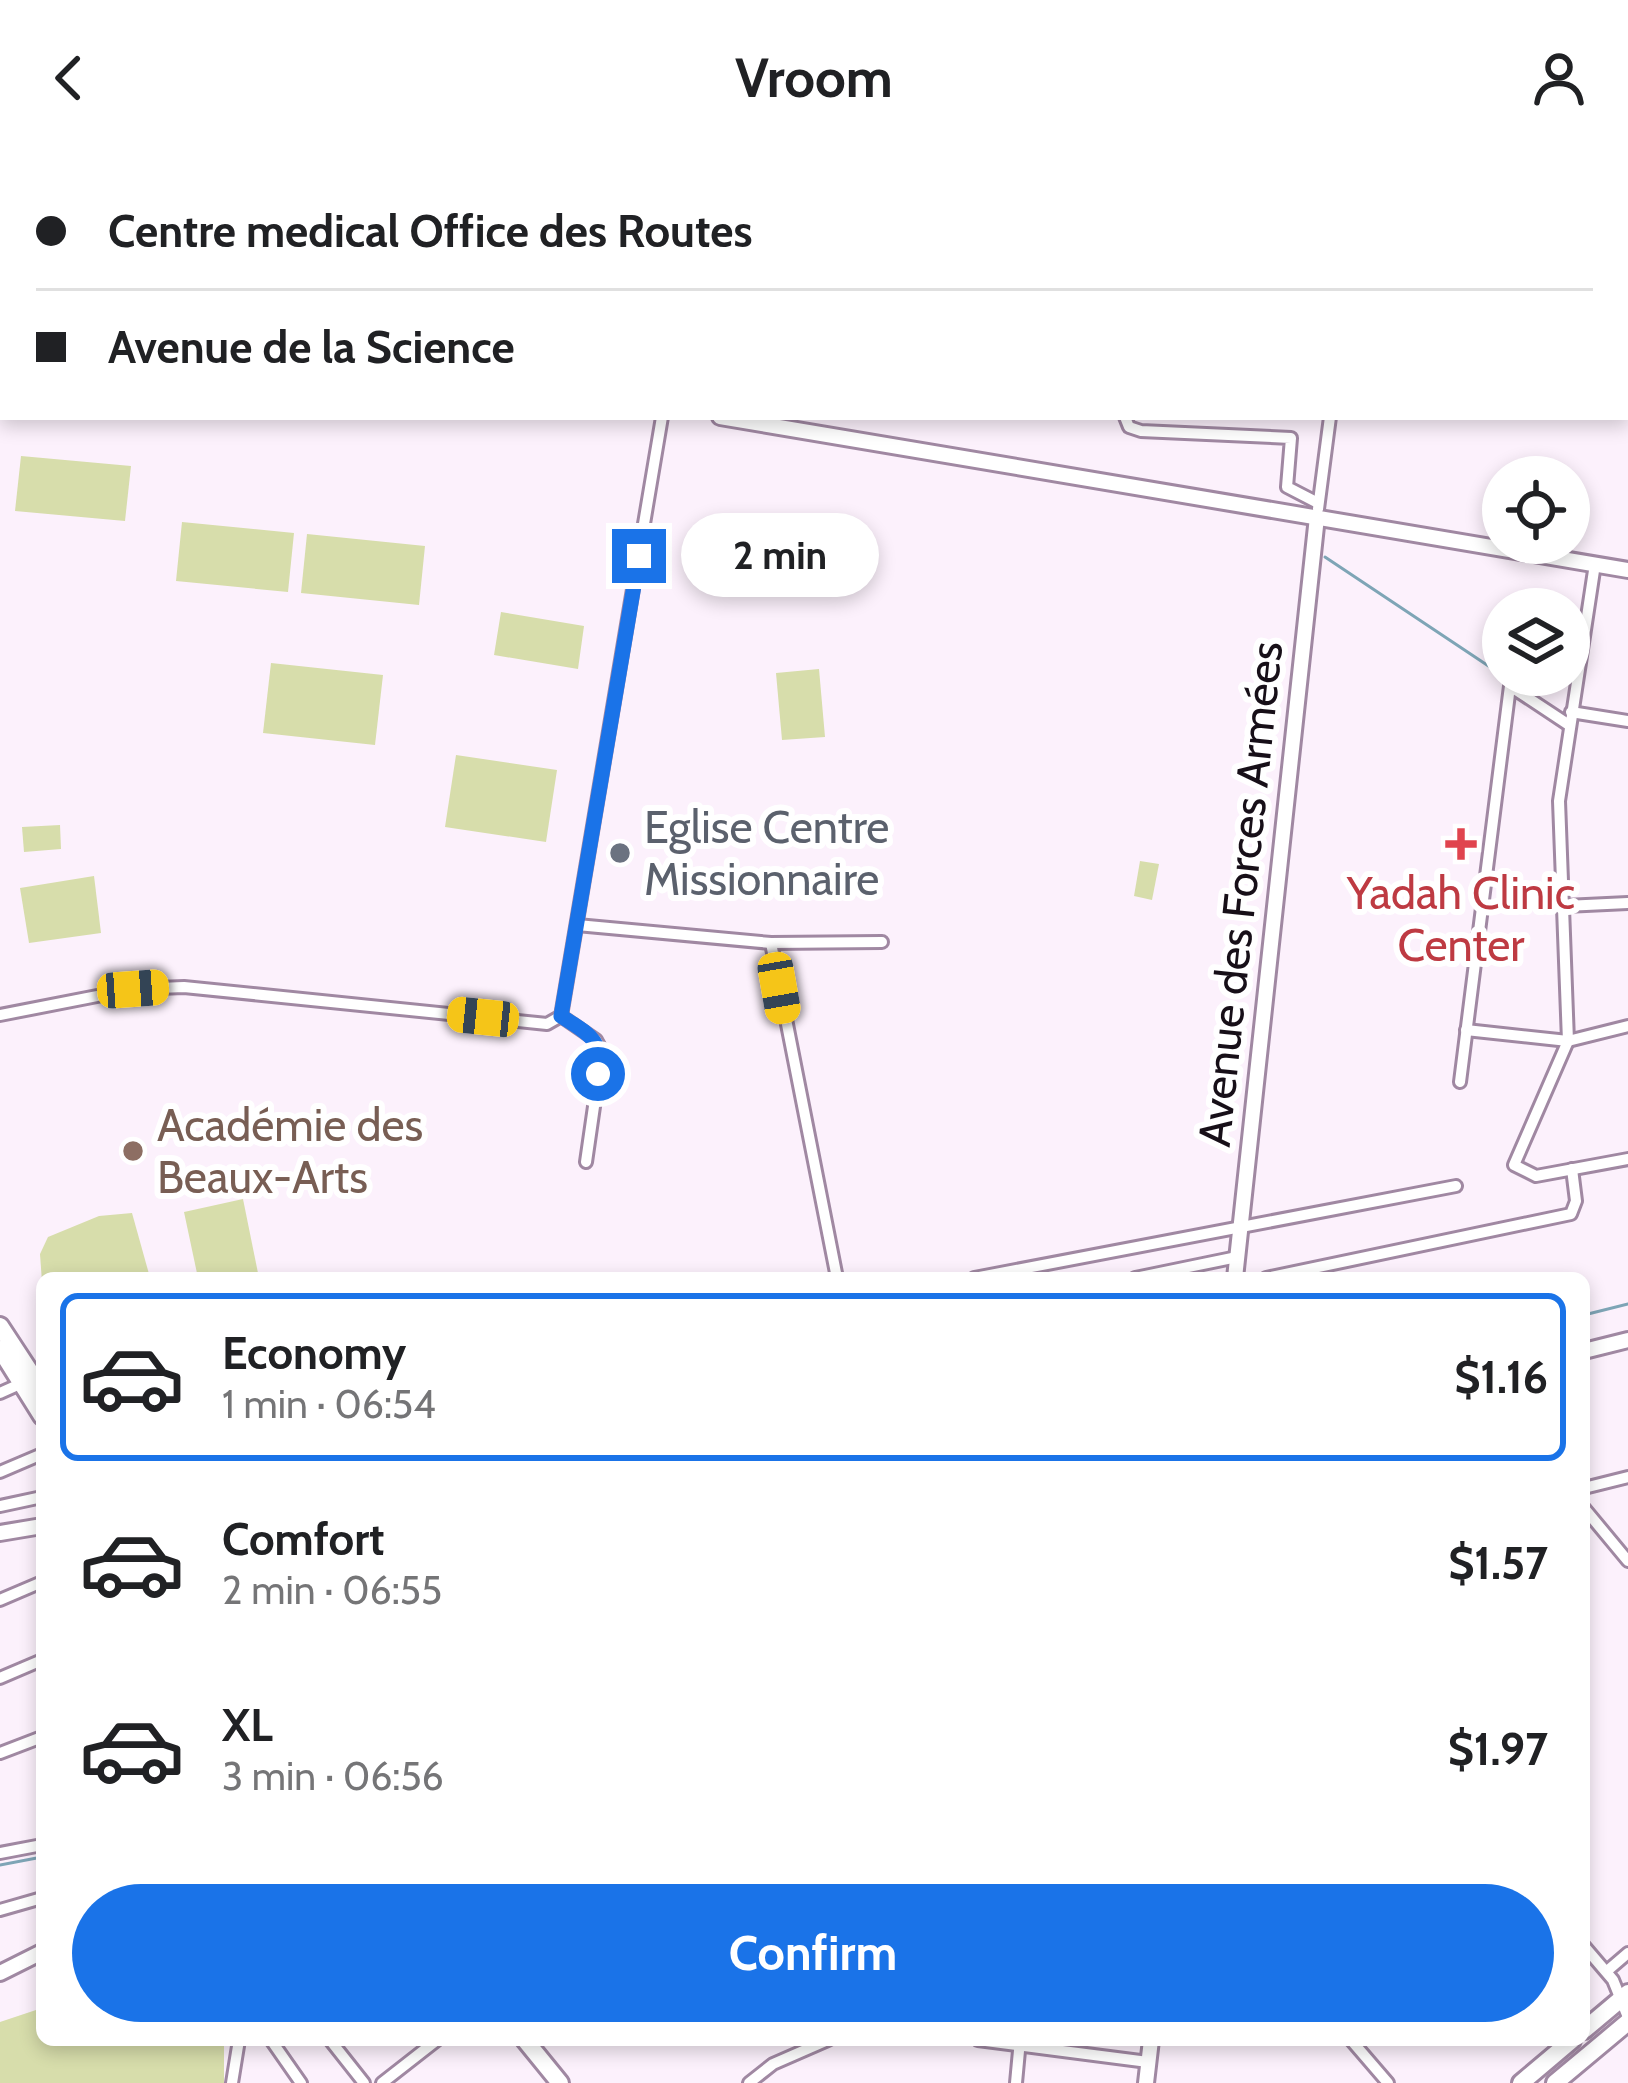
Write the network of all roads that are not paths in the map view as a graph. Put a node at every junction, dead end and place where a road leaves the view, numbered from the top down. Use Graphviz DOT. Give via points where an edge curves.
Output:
graph roads {
  1 [pos="661,420"];
  2 [pos="739,420"];
  3 [pos="1127,420"];
  4 [pos="1330,420"];
  5 [pos="1317,510"];
  6 [pos="1595,564"];
  7 [pos="1628,570"];
  8 [pos="1570,718"];
  9 [pos="1628,721"];
  10 [pos="1628,903"];
  11 [pos="1565,906"];
  12 [pos="577,925"];
  13 [pos="771,943"];
  14 [pos="882,943"];
  15 [pos="0,1016"];
  16 [pos="561,1016"];
  17 [pos="1628,1026"];
  18 [pos="1466,1030"];
  19 [pos="1568,1041"];
  20 [pos="1460,1082"];
  21 [pos="1628,1159"];
  22 [pos="586,1162"];
  23 [pos="1572,1169"];
  24 [pos="1456,1186"];
  25 [pos="1240,1226"];
  26 [pos="1238,1257"];
  27 [pos="836,1272"];
  28 [pos="1005,1272"];
  29 [pos="1164,1272"];
  30 [pos="1236,1272"];
  31 [pos="1295,1272"];
  32 [pos="0,1326"];
  33 [pos="1628,1340"];
  34 [pos="0,1349"];
  35 [pos="1590,1350"];
  36 [pos="36,1381"];
  37 [pos="20,1384"];
  38 [pos="0,1393"];
  39 [pos="36,1407"];
  40 [pos="36,1457"];
  41 [pos="0,1472"];
  42 [pos="1628,1477"];
  43 [pos="1590,1486"];
  44 [pos="36,1498"];
  45 [pos="0,1505"];
  46 [pos="1590,1515"];
  47 [pos="36,1527"];
  48 [pos="0,1534"];
  49 [pos="1628,1561"];
  50 [pos="36,1585"];
  51 [pos="0,1600"];
  52 [pos="36,1663"];
  53 [pos="0,1678"];
  54 [pos="36,1739"];
  55 [pos="0,1754"];
  56 [pos="36,1846"];
  57 [pos="0,1852"];
  58 [pos="36,1900"];
  59 [pos="0,1910"];
  60 [pos="1590,1953"];
  61 [pos="1628,1953"];
  62 [pos="36,1955"];
  63 [pos="1607,1971"];
  64 [pos="0,1973"];
  65 [pos="1626,2008"];
  66 [pos="1590,2027"];
  67 [pos="238,2046"];
  68 [pos="275,2046"];
  69 [pos="335,2046"];
  70 [pos="429,2046"];
  71 [pos="530,2046"];
  72 [pos="543,2046"];
  73 [pos="814,2046"];
  74 [pos="1020,2046"];
  75 [pos="1046,2046"];
  76 [pos="1150,2046"];
  77 [pos="1356,2046"];
  78 [pos="1566,2046"];
  79 [pos="1148,2062"];
  80 [pos="232,2083"];
  81 [pos="301,2083"];
  82 [pos="364,2083"];
  83 [pos="382,2083"];
  84 [pos="560,2083"];
  85 [pos="574,2083"];
  86 [pos="749,2083"];
  87 [pos="1016,2083"];
  88 [pos="1146,2083"];
  89 [pos="1388,2083"];
  90 [pos="1521,2083"];
  91 [pos="1555,2083"];
  1 -- 12 [label="street"];
  2 -- 5 [label="street"];
  3 -- 5 [label="street" via="1134,430 1291,438 1287,487"];
  4 -- 5 [label="street"];
  5 -- 6 [label="street"];
  5 -- 25 [label="street, Avenue des Forces Armées"];
  6 -- 7 [label="street"];
  6 -- 8 [label="street"];
  8 -- 9 [label="street"];
  8 -- 11 [label="street" via="1559,801"];
  8 -- 18 [label="street" via="1510,686"];
  10 -- 11 [label="street"];
  11 -- 19 [label="street"];
  12 -- 13 [label="street"];
  12 -- 16 [label="street"];
  13 -- 14 [label="street"];
  13 -- 27 [label="street"];
  15 -- 16 [label="street" via="184,987 547,1024"];
  16 -- 22 [label="street" via="602,1051"];
  17 -- 19 [label="street"];
  18 -- 19 [label="street"];
  18 -- 20 [label="street"];
  19 -- 23 [label="street" via="1514,1166 1524,1174"];
  21 -- 23 [label="street"];
  23 -- 31 [label="street" via="1571,1214"];
  24 -- 25 [label="street"];
  25 -- 26 [label="street, Avenue des Forces Armées"];
  25 -- 28 [label="street"];
  26 -- 29 [label="street"];
  26 -- 30 [label="street, Avenue des Forces Armées"];
  32 -- 36 [label="main road"];
  33 -- 35 [label="street"];
  34 -- 37 [label="main road"];
  37 -- 38 [label="street"];
  37 -- 39 [label="main road"];
  40 -- 41 [label="street"];
  42 -- 43 [label="street"];
  44 -- 45 [label="street"];
  46 -- 49 [label="street"];
  47 -- 48 [label="street"];
  50 -- 51 [label="street"];
  52 -- 53 [label="street"];
  54 -- 55 [label="street"];
  56 -- 57 [label="street"];
  58 -- 59 [label="street"];
  60 -- 63 [label="street"];
  61 -- 63 [label="street"];
  62 -- 64 [label="street"];
  63 -- 65 [label="street"];
  65 -- 66 [label="main road"];
  65 -- 91 [label="main road"];
  67 -- 80 [label="street"];
  68 -- 81 [label="street"];
  69 -- 82 [label="street"];
  70 -- 83 [label="street"];
  71 -- 84 [label="main road"];
  72 -- 85 [label="main road"];
  73 -- 86 [label="street"];
  74 -- 87 [label="street"];
  75 -- 79 [label="street"];
  76 -- 79 [label="street"];
  77 -- 89 [label="street"];
  78 -- 90 [label="main road"];
  79 -- 88 [label="street"];
}
